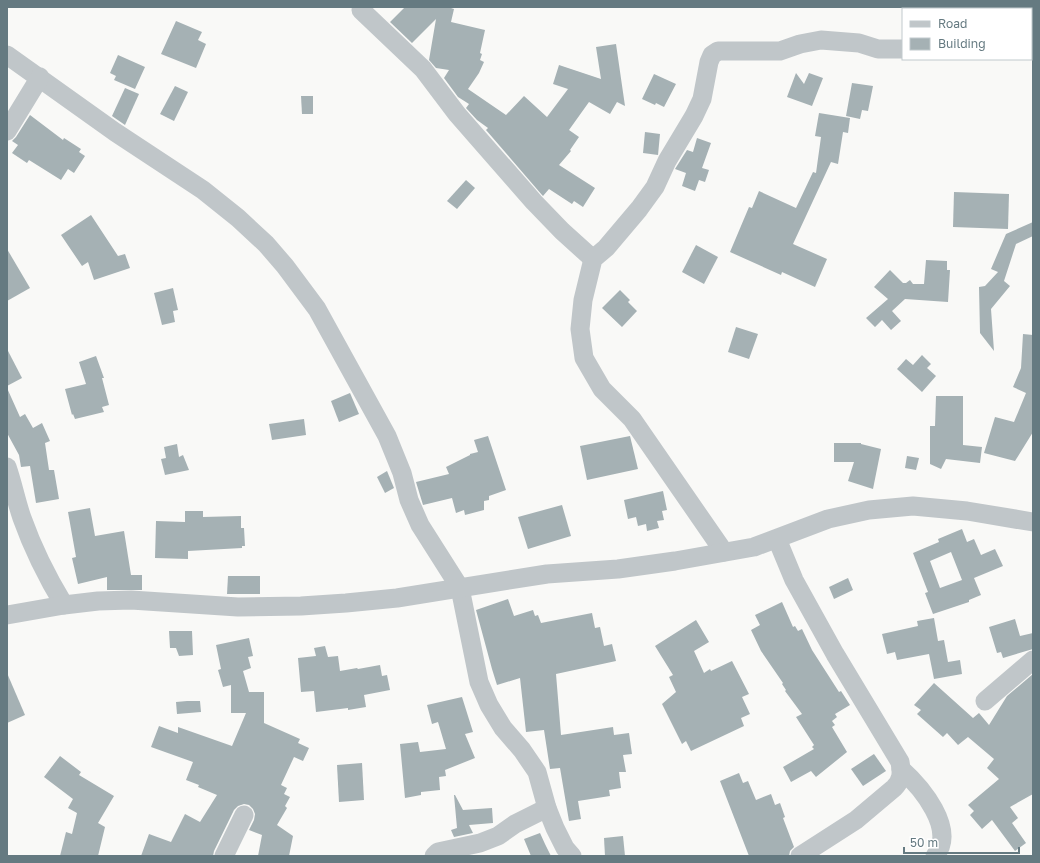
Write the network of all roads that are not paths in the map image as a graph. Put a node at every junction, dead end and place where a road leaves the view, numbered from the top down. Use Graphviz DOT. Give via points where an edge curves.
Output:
graph roads {
  1 [pos="361,10"];
  2 [pos="902,49"];
  3 [pos="7,54"];
  4 [pos="40,78"];
  5 [pos="7,131"];
  6 [pos="593,259"];
  7 [pos="7,468"];
  8 [pos="1033,522"];
  9 [pos="776,539"];
  10 [pos="724,552"];
  11 [pos="460,588"];
  12 [pos="64,604"];
  13 [pos="7,615"];
  14 [pos="1033,660"];
  15 [pos="985,701"];
  16 [pos="901,768"];
  17 [pos="547,808"];
  18 [pos="244,815"];
  19 [pos="224,856"];
  20 [pos="434,856"];
  21 [pos="572,856"];
  22 [pos="800,856"];
  23 [pos="935,856"];
  1 -- 6 [label="street" via="423,69 492,156 562,231"];
  2 -- 6 [label="street" via="878,49 859,43 820,40 780,51 718,51 712,55 702,99 655,187 606,248"];
  3 -- 4 [label="street"];
  4 -- 5 [label="street"];
  4 -- 11 [label="street" via="115,132 203,190 238,218 285,266 317,309 348,363 387,436 420,524"];
  6 -- 10 [label="street" via="583,300 580,329 584,358 602,389 632,419"];
  7 -- 12 [label="street" via="22,518 39,561"];
  8 -- 9 [label="street" via="967,511 913,506 869,510 828,519"];
  9 -- 10 [label="street" via="754,547"];
  9 -- 16 [label="street" via="794,580 900,762"];
  10 -- 11 [label="street" via="618,569 547,574"];
  11 -- 12 [label="street" via="397,598 301,606 238,607 131,600"];
  11 -- 17 [label="street" via="479,682 489,705 537,772"];
  12 -- 13 [label="street"];
  14 -- 15 [label="street"];
  16 -- 22 [label="street" via="899,783 894,788 856,820"];
  16 -- 23 [label="street" via="914,780 938,818 943,832 942,844"];
  17 -- 20 [label="street" via="498,836 480,843 438,852"];
  17 -- 21 [label="street" via="565,848"];
  18 -- 19 [label="street"];
}
